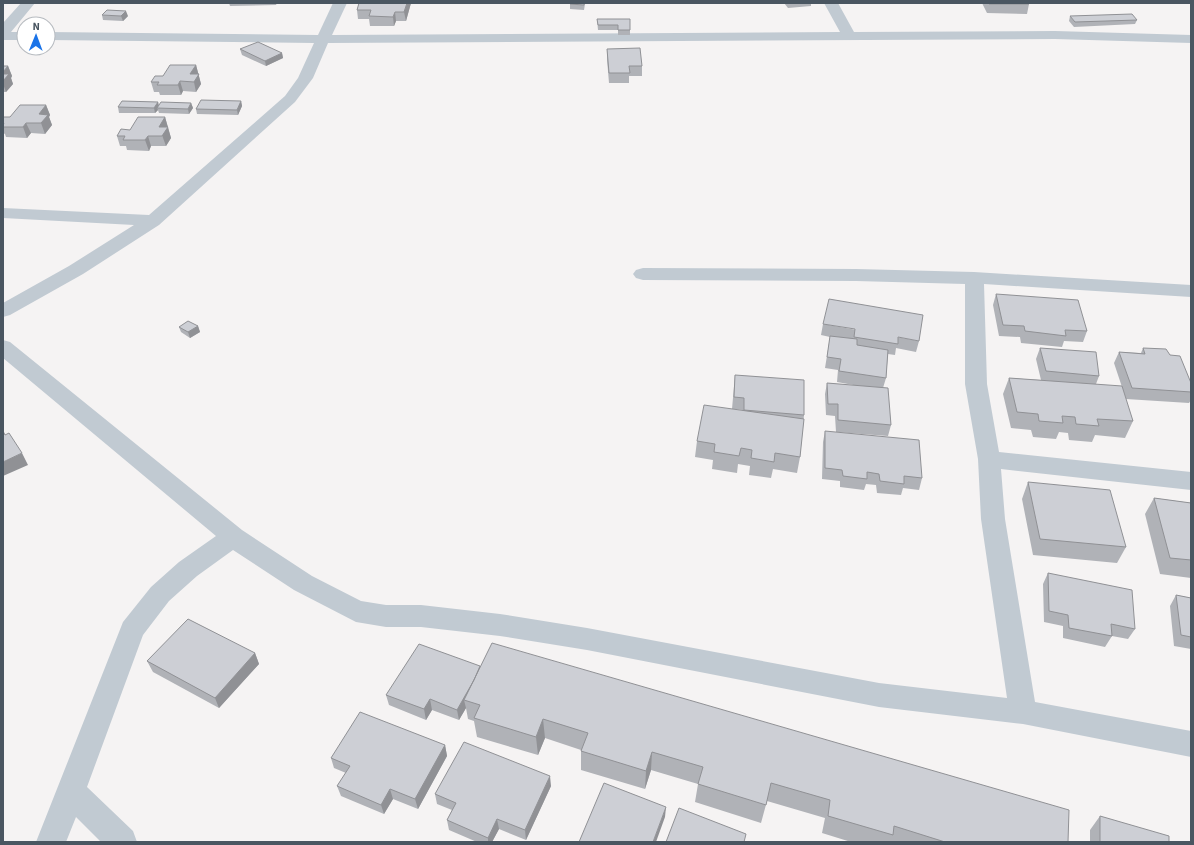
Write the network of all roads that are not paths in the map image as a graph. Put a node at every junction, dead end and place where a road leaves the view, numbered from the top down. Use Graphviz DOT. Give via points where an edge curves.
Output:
graph roads {
  1 [pos="28,3"];
  2 [pos="340,3"];
  3 [pos="831,3"];
  4 [pos="3,32"];
  5 [pos="3,36"];
  6 [pos="16,36"];
  7 [pos="56,36"];
  8 [pos="850,37"];
  9 [pos="1191,39"];
  10 [pos="323,40"];
  11 [pos="3,213"];
  12 [pos="153,221"];
  13 [pos="643,274"];
  14 [pos="974,278"];
  15 [pos="1191,291"];
  16 [pos="3,311"];
  17 [pos="3,346"];
  18 [pos="989,459"];
  19 [pos="1191,481"];
  20 [pos="233,537"];
  21 [pos="1023,712"];
  22 [pos="1191,744"];
  23 [pos="71,792"];
  24 [pos="51,842"];
  25 [pos="122,842"];
  1 -- 4 [label="street"];
  2 -- 10 [label="street"];
  3 -- 8 [label="street"];
  5 -- 6 [label="street"];
  7 -- 10 [label="street"];
  8 -- 9 [label="street" via="1055,36"];
  8 -- 10 [label="street"];
  10 -- 12 [label="street" via="305,78 290,99"];
  11 -- 12 [label="street"];
  12 -- 16 [label="street" via="76,270"];
  13 -- 14 [label="street"];
  14 -- 15 [label="street"];
  14 -- 18 [label="street" via="976,384"];
  17 -- 20 [label="street"];
  18 -- 19 [label="street"];
  18 -- 21 [label="street" via="994,519"];
  20 -- 21 [label="street" via="303,583 356,611 386,616 421,616 500,625 595,640 879,695"];
  20 -- 23 [label="street" via="188,569 160,594 132,630"];
  21 -- 22 [label="street"];
  23 -- 24 [label="street"];
  23 -- 25 [label="street"];
}
